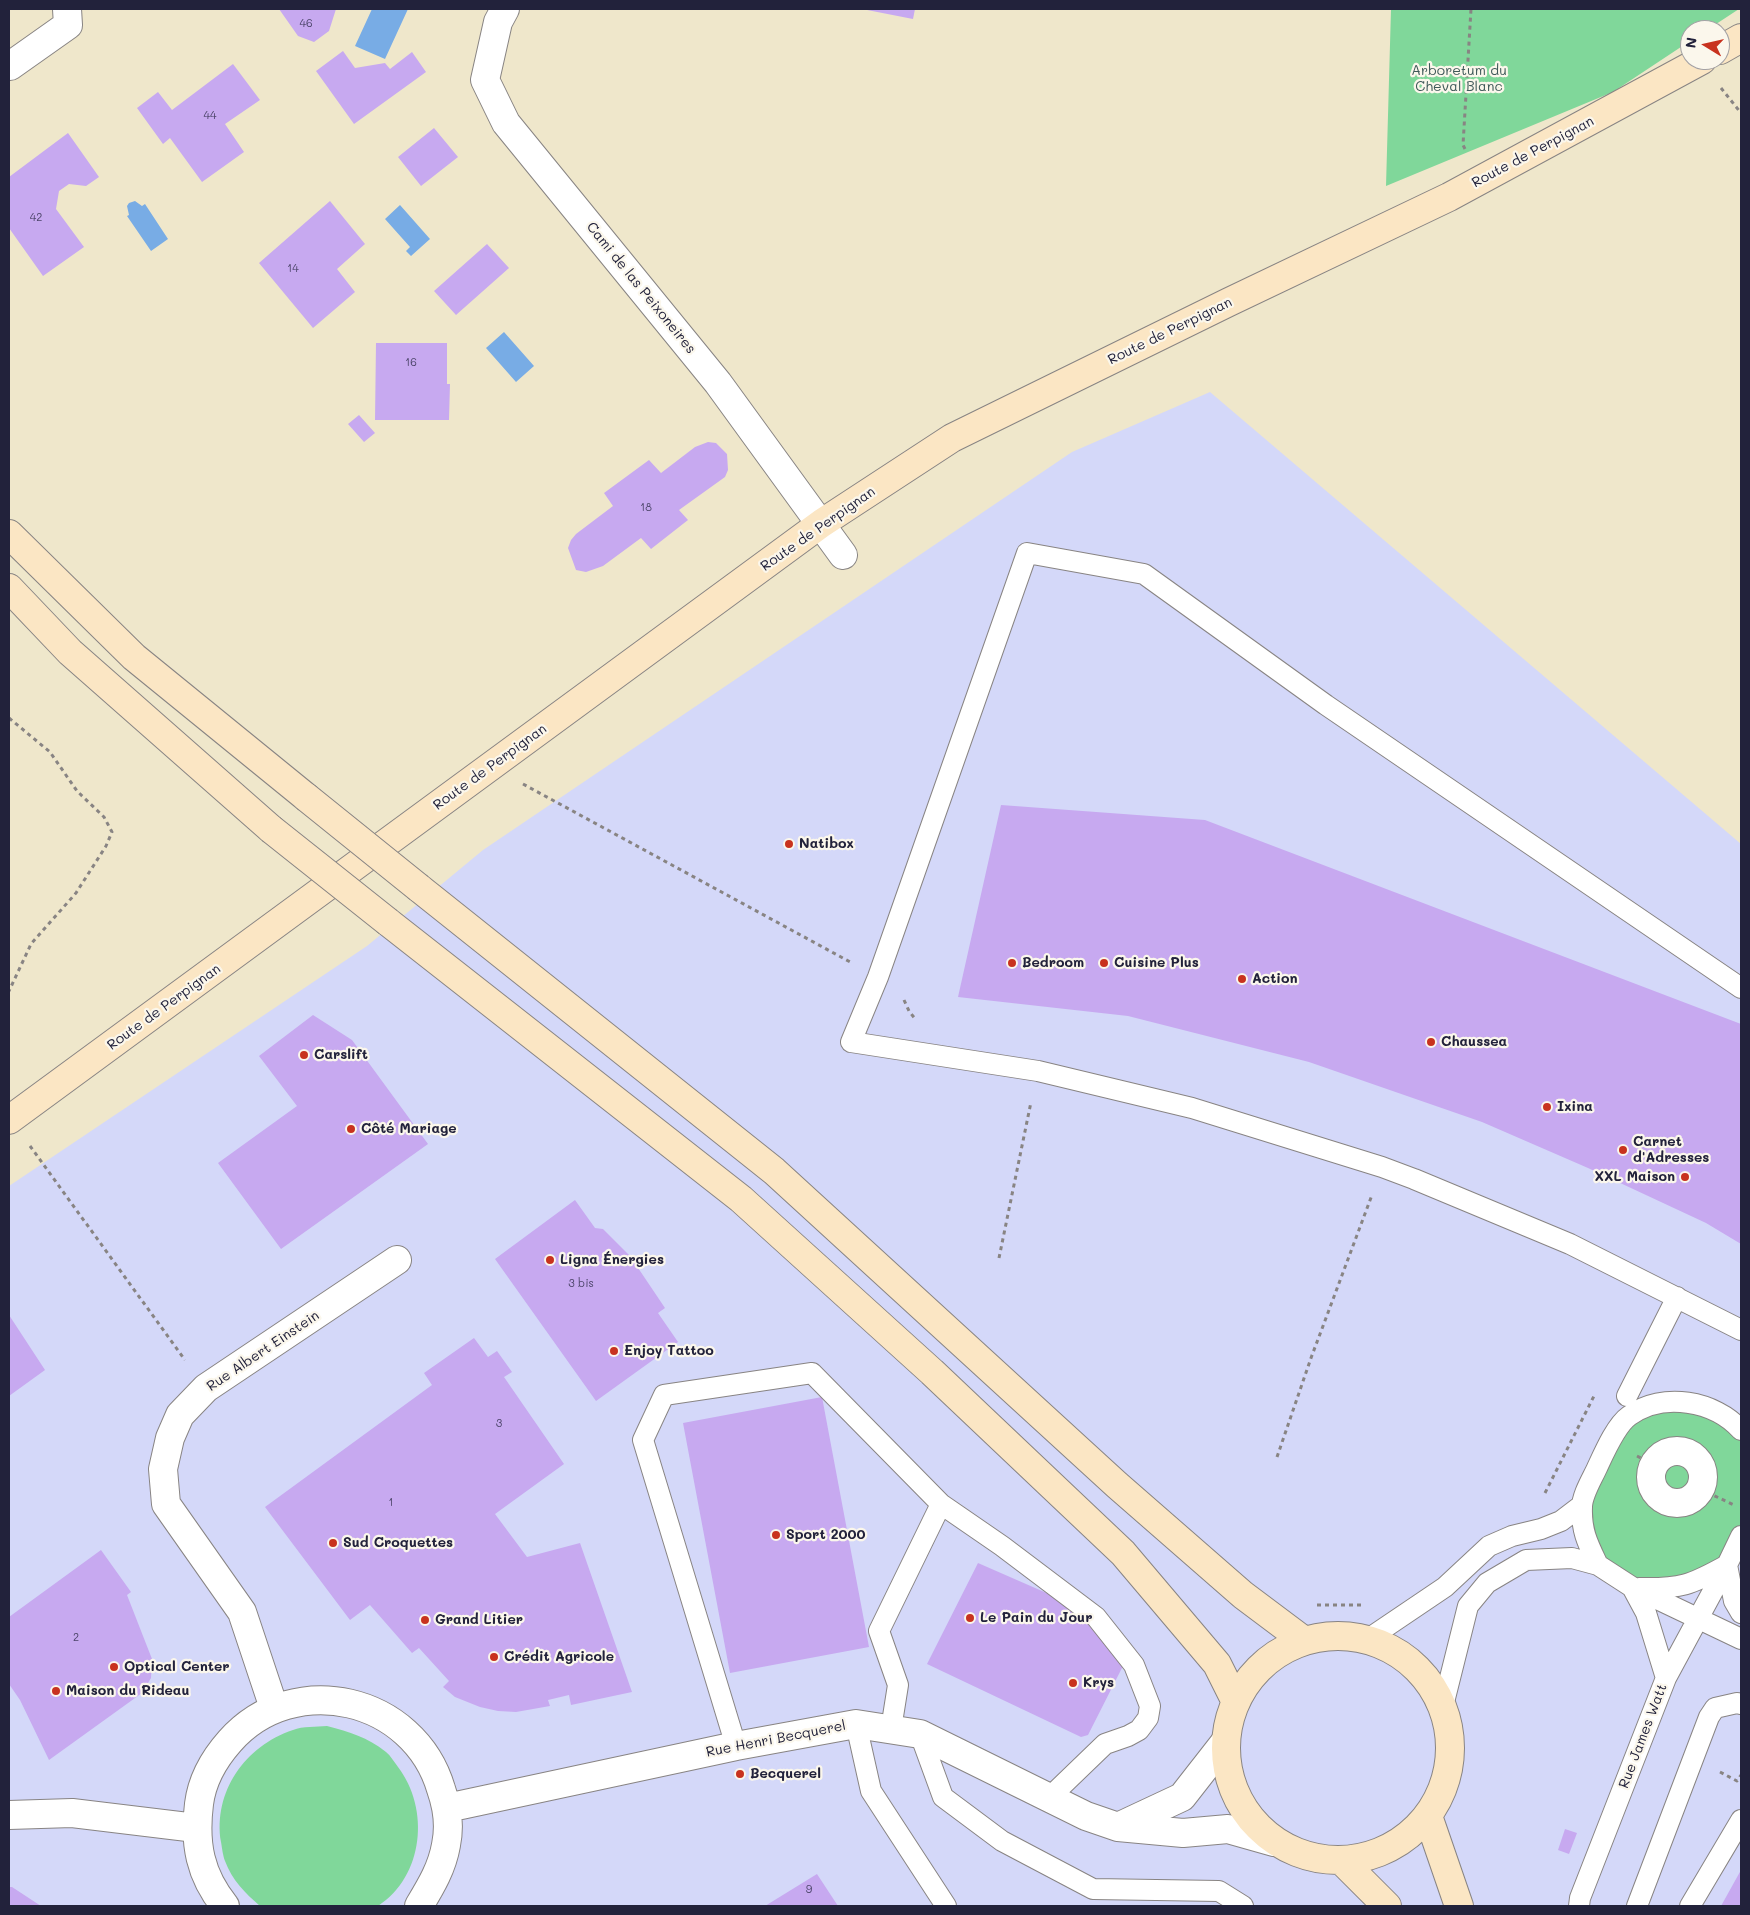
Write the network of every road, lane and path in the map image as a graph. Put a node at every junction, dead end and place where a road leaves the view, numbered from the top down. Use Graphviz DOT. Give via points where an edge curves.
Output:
graph roads {
  1 [pos="67,9"];
  2 [pos="505,9"];
  3 [pos="1471,9"];
  4 [pos="1741,38"];
  5 [pos="1730,44"];
  6 [pos="10,66"];
  7 [pos="1684,70"];
  8 [pos="1480,181"];
  9 [pos="822,524"];
  10 [pos="9,534"];
  11 [pos="843,555"];
  12 [pos="9,588"];
  13 [pos="9,718"];
  14 [pos="518,781"];
  15 [pos="878,977"];
  16 [pos="1741,988"];
  17 [pos="9,991"];
  18 [pos="921,1024"];
  19 [pos="1038,1071"];
  20 [pos="9,1120"];
  21 [pos="28,1144"];
  22 [pos="1382,1167"];
  23 [pos="999,1258"];
  24 [pos="397,1260"];
  25 [pos="1677,1297"];
  26 [pos="1741,1330"];
  27 [pos="206,1388"];
  28 [pos="1595,1393"];
  29 [pos="1627,1396"];
  30 [pos="1741,1430"];
  31 [pos="1277,1457"];
  32 [pos="1700,1489"];
  33 [pos="1542,1498"];
  34 [pos="940,1504"];
  35 [pos="1582,1505"];
  36 [pos="1741,1509"];
  37 [pos="1741,1536"];
  38 [pos="1598,1565"];
  39 [pos="1727,1565"];
  40 [pos="1632,1587"];
  41 [pos="1313,1605"];
  42 [pos="1365,1605"];
  43 [pos="1741,1613"];
  44 [pos="1699,1619"];
  45 [pos="1368,1639"];
  46 [pos="1741,1639"];
  47 [pos="1303,1640"];
  48 [pos="1666,1678"];
  49 [pos="1235,1700"];
  50 [pos="1741,1704"];
  51 [pos="1443,1706"];
  52 [pos="274,1708"];
  53 [pos="856,1724"];
  54 [pos="891,1729"];
  55 [pos="920,1734"];
  56 [pos="1225,1742"];
  57 [pos="736,1746"];
  58 [pos="1050,1797"];
  59 [pos="447,1808"];
  60 [pos="9,1814"];
  61 [pos="1428,1816"];
  62 [pos="1741,1820"];
  63 [pos="1118,1827"];
  64 [pos="196,1828"];
  65 [pos="1274,1842"];
  66 [pos="1343,1862"];
  67 [pos="225,1906"];
  68 [pos="419,1906"];
  69 [pos="946,1906"];
  70 [pos="1243,1906"];
  71 [pos="1388,1906"];
  72 [pos="1459,1906"];
  73 [pos="1579,1906"];
  74 [pos="1637,1906"];
  75 [pos="1690,1906"];
  1 -- 6 [label="street" via="68,25"];
  2 -- 9 [label="street, Cami de las Peixoneires" via="498,22 485,80 506,123 718,383"];
  3 -- 8 [label="path" via="1463,145"];
  4 -- 5 [label="main road"];
  7 -- 8 [label="main road, Route de Perpignan"];
  8 -- 9 [label="main road, Route de Perpignan" via="952,438"];
  9 -- 11 [label="street, Cami de las Peixoneires"];
  9 -- 20 [label="main road, Route de Perpignan"];
  10 -- 47 [label="main road, bridge" via="134,657 774,1171 1124,1492 1243,1595"];
  12 -- 49 [label="main road, bridge" via="70,652 271,829 741,1199 932,1372 1123,1553 1217,1664"];
  13 -- 17 [label="path" via="50,752 77,792 104,817 112,832 76,893 31,944"];
  14 -- 15 [label="path"];
  15 -- 16 [label="lane" via="1027,553 1144,574 1326,706"];
  15 -- 18 [label="path" via="901,991 909,1011"];
  15 -- 19 [label="lane" via="851,1042"];
  19 -- 22 [label="lane" via="1192,1108"];
  19 -- 23 [label="path"];
  21 -- 27 [label="path"];
  22 -- 25 [label="lane" via="1561,1241"];
  22 -- 31 [label="path"];
  24 -- 27 [label="street, Rue Albert Einstein"];
  25 -- 26 [label="lane"];
  25 -- 29 [label="lane"];
  27 -- 52 [label="street, Rue Albert Einstein" via="180,1415 170,1438 163,1469 166,1504 242,1612"];
  28 -- 33 [label="path"];
  30 -- 35 [label="lane" via="1717,1412 1688,1401 1663,1403 1629,1416 1602,1458"];
  32 -- 36 [label="path"];
  34 -- 54 [label="lane" via="879,1630 898,1685"];
  34 -- 57 [label="lane" via="812,1373 664,1395 643,1440"];
  34 -- 58 [label="lane" via="1096,1617 1134,1664 1143,1687 1150,1706 1148,1718 1138,1730 1105,1744"];
  35 -- 38 [label="lane" via="1584,1534"];
  35 -- 45 [label="lane" via="1561,1521 1489,1546 1445,1587"];
  37 -- 39 [label="lane"];
  38 -- 40 [label="lane, Rue James Watt"];
  38 -- 51 [label="lane, Rue James Watt" via="1572,1558 1526,1560 1487,1583 1468,1606"];
  39 -- 40 [label="lane" via="1684,1586"];
  39 -- 43 [label="lane" via="1734,1600"];
  39 -- 44 [label="lane"];
  40 -- 44 [label="lane"];
  40 -- 48 [label="lane, Rue James Watt" via="1646,1613"];
  41 -- 42 [label="path"];
  44 -- 46 [label="lane"];
  44 -- 48 [label="lane"];
  45 -- 47 [label="main road" via="1336,1635"];
  45 -- 51 [label="main road" via="1398,1652 1423,1673"];
  47 -- 49 [label="main road" via="1276,1654 1252,1674"];
  48 -- 73 [label="lane, Rue James Watt"];
  49 -- 56 [label="main road"];
  50 -- 74 [label="lane" via="1715,1708 1709,1717"];
  51 -- 61 [label="main road" via="1451,1744 1446,1782"];
  52 -- 59 [label="street" via="311,1699 349,1702 385,1716 415,1740 436,1772"];
  52 -- 64 [label="street" via="242,1728 216,1756 200,1790"];
  53 -- 54 [label="street, Rue Henri Becquerel"];
  53 -- 57 [label="street, Rue Henri Becquerel"];
  53 -- 69 [label="lane" via="871,1791"];
  54 -- 55 [label="street, Rue Henri Becquerel"];
  55 -- 58 [label="street, Rue Henri Becquerel"];
  55 -- 70 [label="lane" via="943,1797 1002,1841 1093,1890 1219,1891"];
  56 -- 63 [label="street" via="1182,1797"];
  56 -- 65 [label="main road" via="1230,1780 1247,1815"];
  57 -- 59 [label="street, Rue Henri Becquerel"];
  58 -- 63 [label="street, Rue Henri Becquerel" via="1086,1816"];
  59 -- 68 [label="street" via="447,1844 437,1878"];
  60 -- 64 [label="street" via="72,1813"];
  61 -- 66 [label="main road" via="1405,1840 1375,1855"];
  61 -- 72 [label="main road"];
  62 -- 75 [label="lane"];
  63 -- 65 [label="street, Rue Henri Becquerel" via="1184,1832 1228,1829"];
  64 -- 67 [label="street" via="200,1862 214,1892"];
  65 -- 66 [label="main road" via="1307,1857"];
  66 -- 71 [label="main road"];
}
